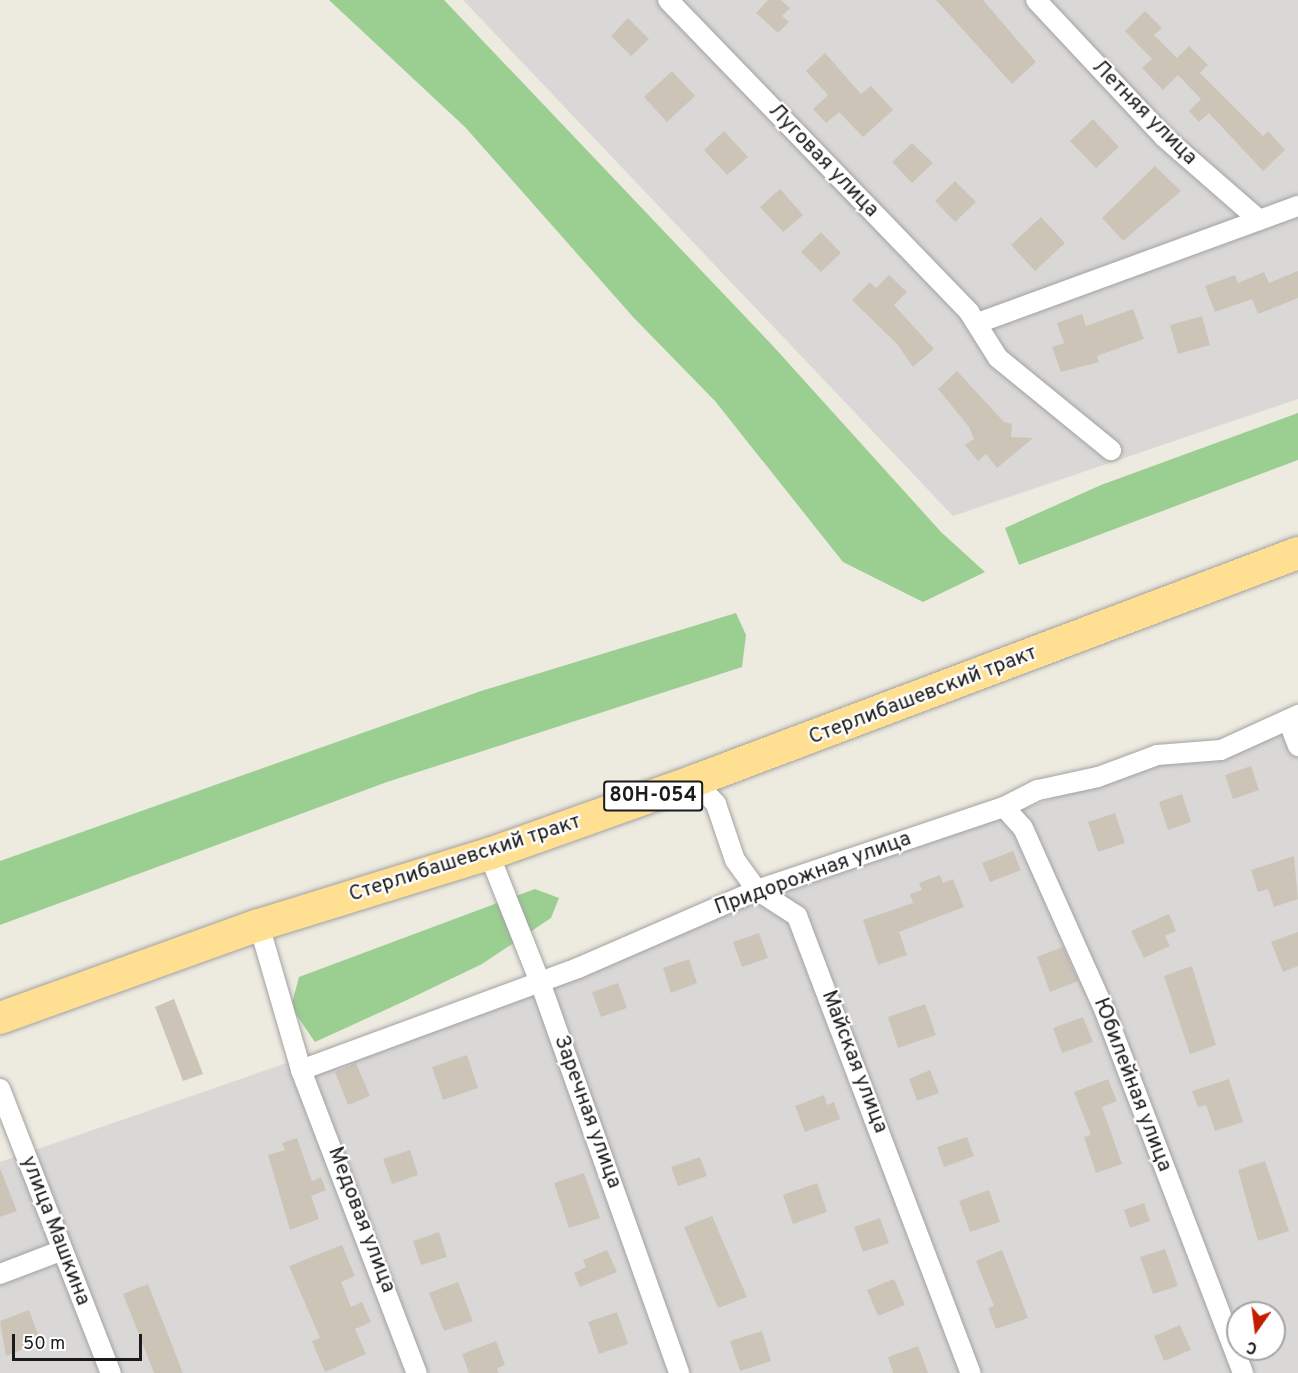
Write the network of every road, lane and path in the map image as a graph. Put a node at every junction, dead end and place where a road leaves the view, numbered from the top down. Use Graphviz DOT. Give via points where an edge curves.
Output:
graph roads {
  1 [pos="668,0"];
  2 [pos="1036,0"];
  3 [pos="1298,206"];
  4 [pos="1259,220"];
  5 [pos="978,323"];
  6 [pos="1111,450"];
  7 [pos="1298,553"];
  8 [pos="1293,718"];
  9 [pos="1298,746"];
  10 [pos="694,781"];
  11 [pos="1004,807"];
  12 [pos="489,854"];
  13 [pos="757,890"];
  14 [pos="259,925"];
  15 [pos="540,982"];
  16 [pos="0,1018"];
  17 [pos="301,1070"];
  18 [pos="0,1089"];
  19 [pos="63,1250"];
  20 [pos="0,1274"];
  21 [pos="111,1373"];
  22 [pos="417,1373"];
  23 [pos="679,1373"];
  24 [pos="970,1373"];
  25 [pos="1243,1373"];
  1 -- 5 [label="street, Луговая улица"];
  2 -- 4 [label="street, Летняя улица" via="1164,137"];
  3 -- 4 [label="street"];
  4 -- 5 [label="street"];
  5 -- 6 [label="street, Луговая улица" via="998,358"];
  7 -- 10 [label="main road, Стерлибашевский тракт / 80Н-054"];
  8 -- 9 [label="street"];
  8 -- 11 [label="street, Придорожная улица" via="1221,750 1157,755 1098,777 1038,790"];
  10 -- 12 [label="main road, Стерлибашевский тракт / 80Н-054"];
  10 -- 13 [label="street, Майская улица" via="716,804 735,860"];
  11 -- 13 [label="street, Придорожная улица"];
  11 -- 25 [label="street, Юбилейная улица" via="1023,828 1104,1009"];
  12 -- 14 [label="main road, Стерлибашевский тракт / 80Н-054"];
  12 -- 15 [label="street, Заречная улица"];
  13 -- 15 [label="street, Придорожная улица"];
  13 -- 24 [label="street, Майская улица" via="797,916"];
  14 -- 16 [label="main road, Стерлибашевский тракт / 80Н-054"];
  14 -- 17 [label="street, Медовая улица"];
  15 -- 17 [label="street, Придорожная улица"];
  15 -- 23 [label="street, Заречная улица"];
  17 -- 22 [label="street, Медовая улица"];
  18 -- 19 [label="street, улица Машкина"];
  19 -- 20 [label="street"];
  19 -- 21 [label="street, улица Машкина"];
}
